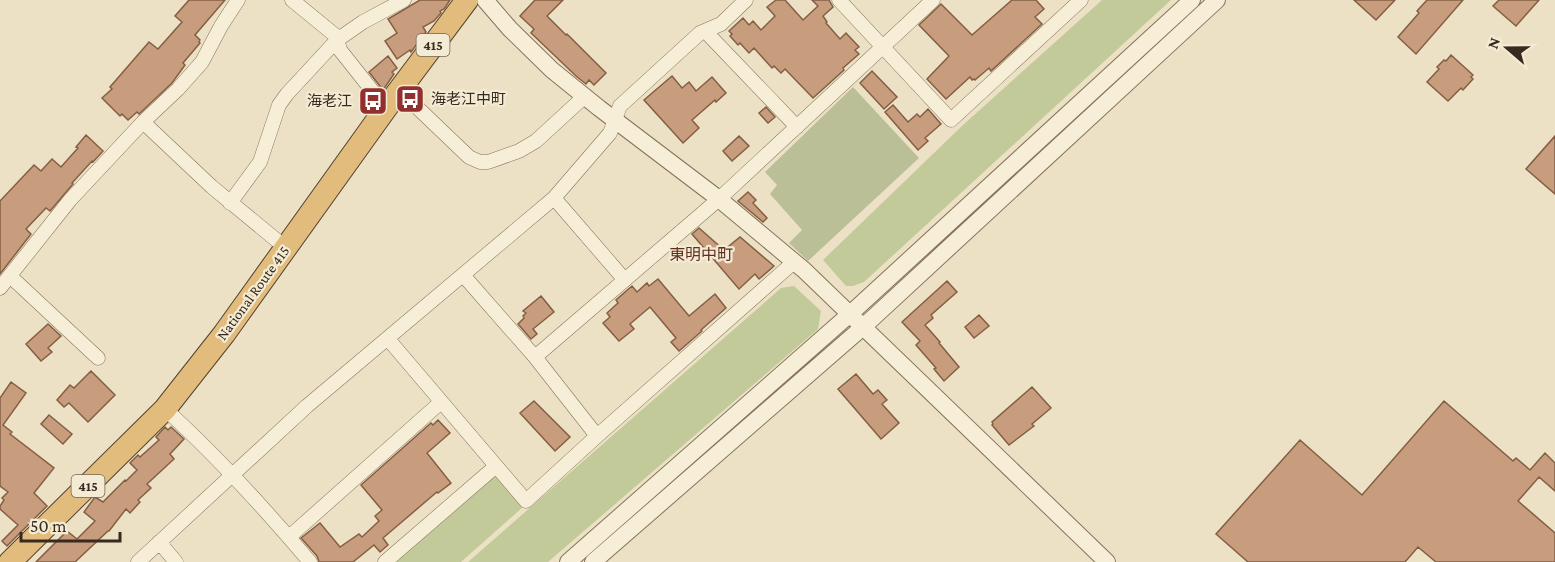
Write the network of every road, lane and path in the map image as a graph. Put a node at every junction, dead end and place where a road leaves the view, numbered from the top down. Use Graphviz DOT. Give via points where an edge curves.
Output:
graph roads {
  1 [pos="238,0"];
  2 [pos="292,0"];
  3 [pos="404,0"];
  4 [pos="467,0"];
  5 [pos="484,0"];
  6 [pos="746,0"];
  7 [pos="839,0"];
  8 [pos="933,0"];
  9 [pos="1081,0"];
  10 [pos="1192,0"];
  11 [pos="1217,0"];
  12 [pos="705,31"];
  13 [pos="337,40"];
  14 [pos="883,46"];
  15 [pos="585,96"];
  16 [pos="393,99"];
  17 [pos="615,119"];
  18 [pos="143,122"];
  19 [pos="797,127"];
  20 [pos="554,198"];
  21 [pos="719,199"];
  22 [pos="230,203"];
  23 [pos="286,248"];
  24 [pos="794,262"];
  25 [pos="463,275"];
  26 [pos="10,276"];
  27 [pos="624,279"];
  28 [pos="0,288"];
  29 [pos="850,314"];
  30 [pos="863,327"];
  31 [pos="388,339"];
  32 [pos="535,357"];
  33 [pos="98,358"];
  34 [pos="441,402"];
  35 [pos="165,409"];
  36 [pos="597,436"];
  37 [pos="496,466"];
  38 [pos="227,470"];
  39 [pos="289,537"];
  40 [pos="159,542"];
  41 [pos="10,562"];
  42 [pos="138,562"];
  43 [pos="176,562"];
  44 [pos="310,562"];
  45 [pos="385,562"];
  46 [pos="568,562"];
  47 [pos="593,562"];
  48 [pos="1107,562"];
  1 -- 18 [label="street" via="202,62"];
  2 -- 13 [label="street"];
  3 -- 13 [label="street"];
  4 -- 16 [label="highway, National Route 415 / 415"];
  5 -- 15 [label="street" via="552,70"];
  6 -- 12 [label="street" via="721,24"];
  7 -- 14 [label="street"];
  8 -- 14 [label="street"];
  9 -- 14 [label="street" via="951,120"];
  10 -- 29 [label="street"];
  11 -- 30 [label="street"];
  12 -- 17 [label="street" via="620,106"];
  12 -- 19 [label="street"];
  13 -- 16 [label="street" via="340,50"];
  13 -- 22 [label="street" via="279,105 260,162"];
  14 -- 19 [label="street"];
  15 -- 16 [label="street" via="536,141 488,162 470,157"];
  15 -- 17 [label="street"];
  16 -- 23 [label="highway, National Route 415 / 415"];
  17 -- 20 [label="street" via="610,133"];
  17 -- 21 [label="street"];
  18 -- 22 [label="street"];
  18 -- 26 [label="street" via="70,200"];
  19 -- 21 [label="street"];
  20 -- 25 [label="street"];
  20 -- 27 [label="street"];
  21 -- 24 [label="street"];
  21 -- 27 [label="street"];
  22 -- 23 [label="street"];
  23 -- 35 [label="highway, National Route 415 / 415"];
  24 -- 29 [label="street"];
  24 -- 36 [label="street"];
  25 -- 31 [label="street"];
  25 -- 32 [label="street"];
  26 -- 28 [label="street"];
  26 -- 33 [label="street"];
  27 -- 32 [label="street"];
  29 -- 30 [label="street"];
  29 -- 46 [label="street"];
  30 -- 47 [label="street"];
  30 -- 48 [label="street"];
  31 -- 34 [label="street"];
  31 -- 38 [label="street"];
  32 -- 36 [label="street"];
  34 -- 37 [label="street"];
  34 -- 39 [label="street"];
  35 -- 38 [label="street"];
  35 -- 41 [label="highway, National Route 415 / 415"];
  36 -- 37 [label="street" via="526,501"];
  37 -- 45 [label="street"];
  38 -- 39 [label="street"];
  38 -- 40 [label="street"];
  39 -- 44 [label="street"];
  40 -- 42 [label="street"];
  40 -- 43 [label="street"];
}
